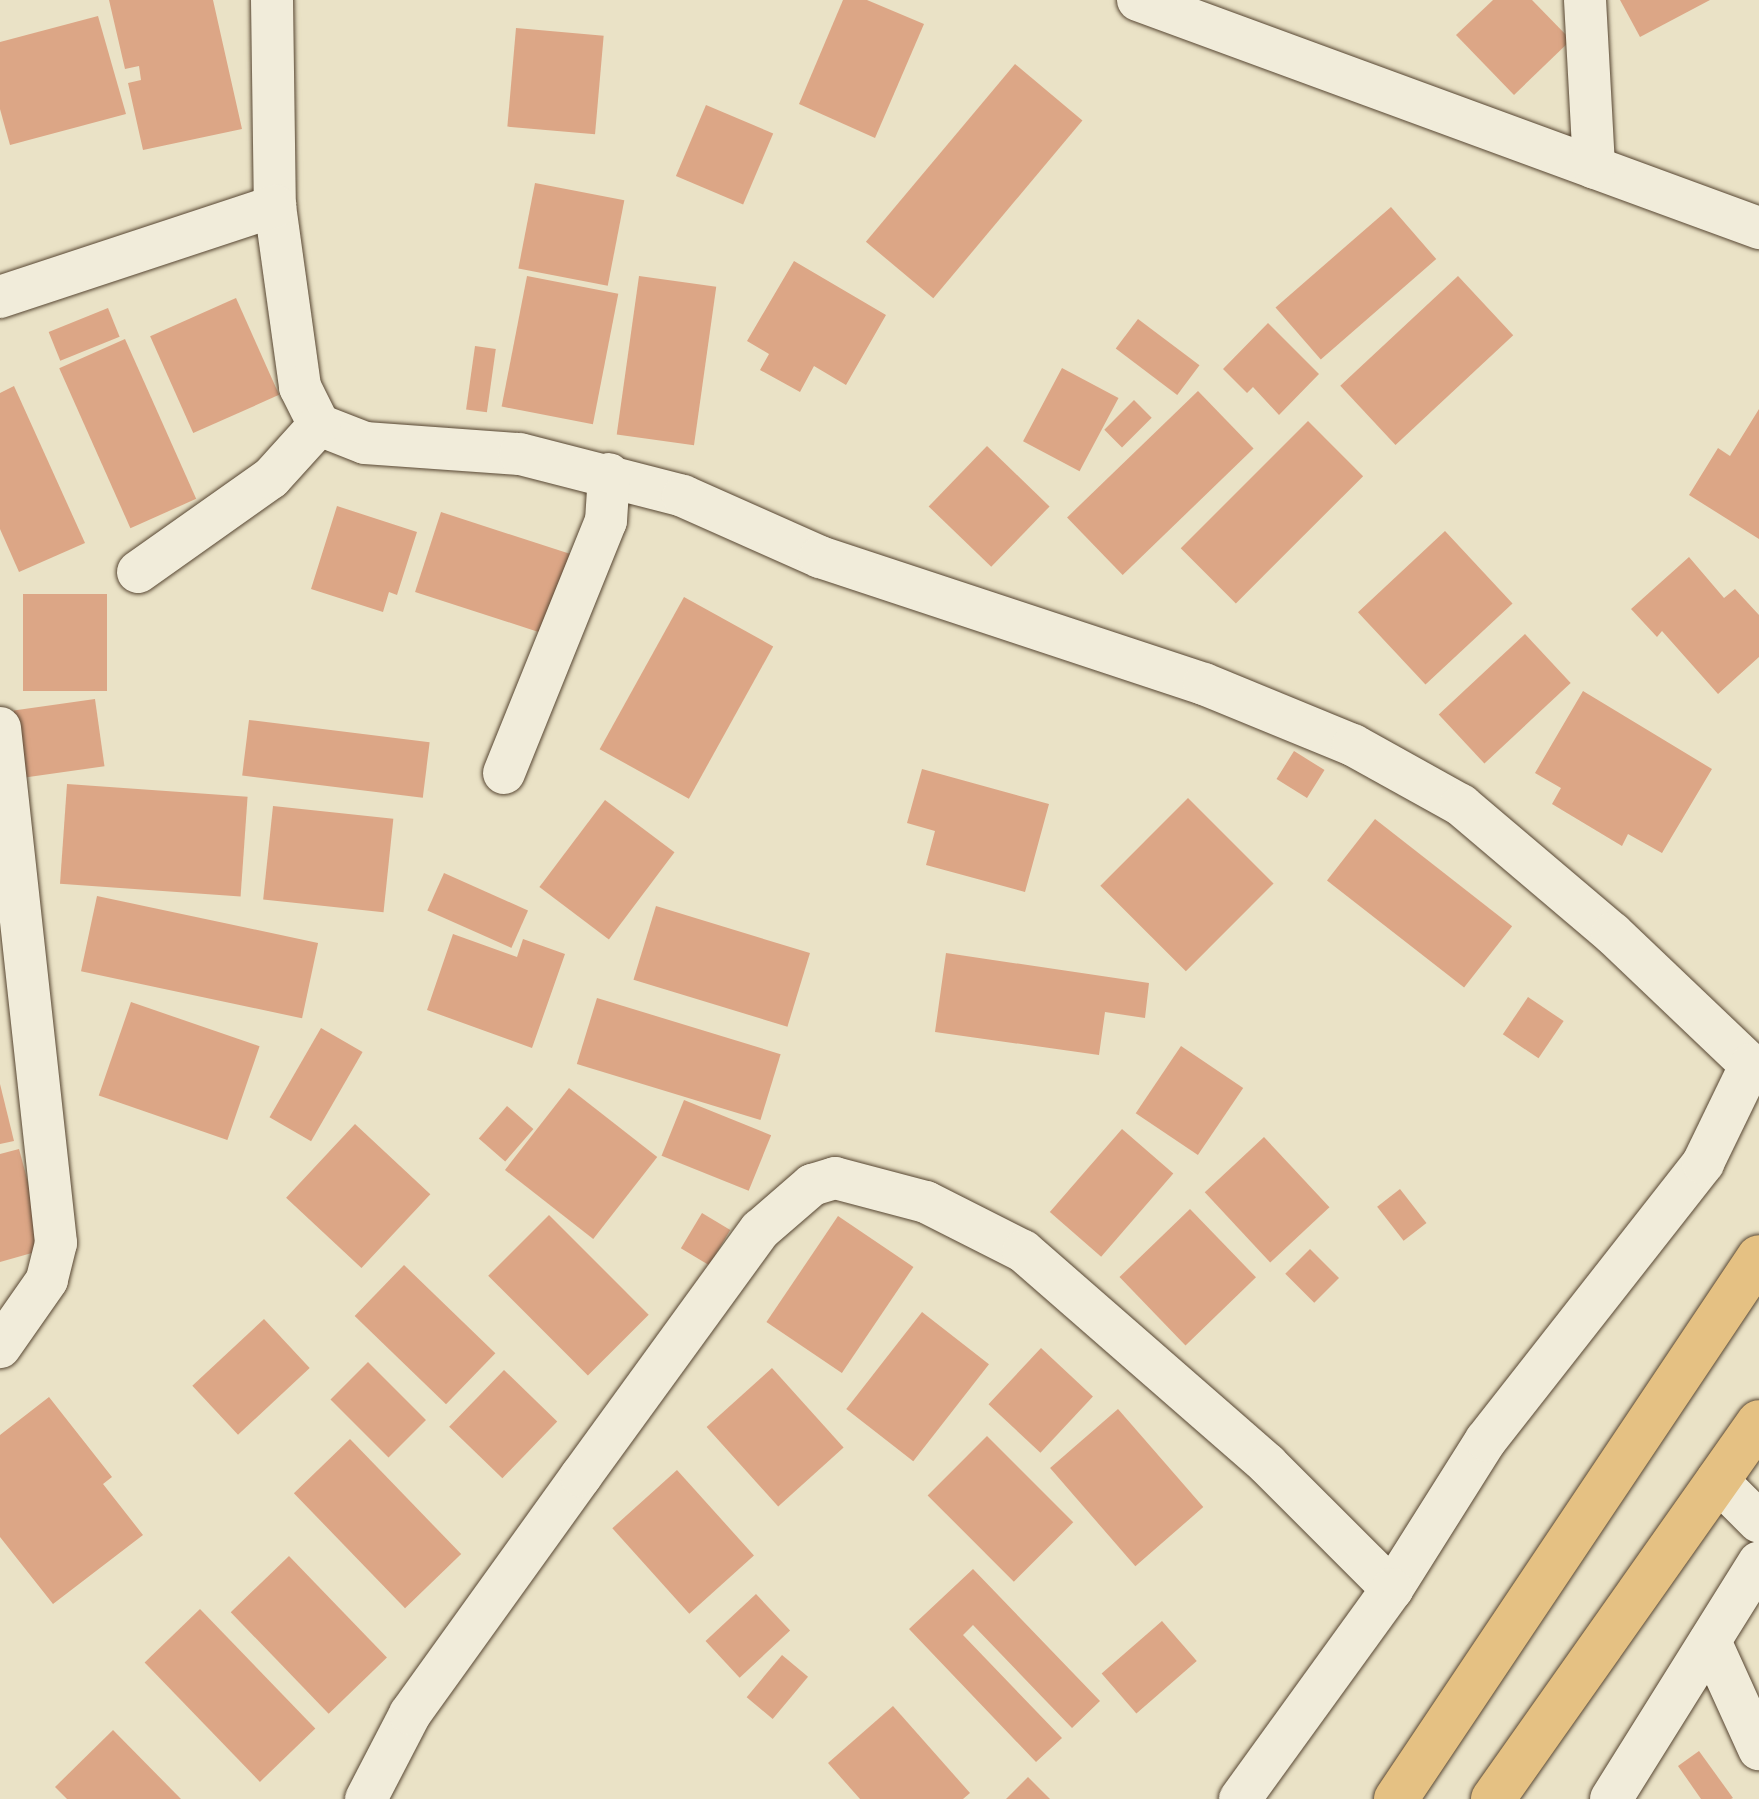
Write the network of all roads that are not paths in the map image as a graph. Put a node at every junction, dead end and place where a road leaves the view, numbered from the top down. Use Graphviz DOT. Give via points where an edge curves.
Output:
graph roads {
  1 [pos="272,0"];
  2 [pos="1138,0"];
  3 [pos="1585,0"];
  4 [pos="1594,168"];
  5 [pos="275,206"];
  6 [pos="1759,228"];
  7 [pos="0,297"];
  8 [pos="319,425"];
  9 [pos="609,474"];
  10 [pos="138,572"];
  11 [pos="0,728"];
  12 [pos="504,773"];
  13 [pos="1755,1068"];
  14 [pos="1759,1257"];
  15 [pos="0,1347"];
  16 [pos="1759,1422"];
  17 [pos="1717,1480"];
  18 [pos="1759,1522"];
  19 [pos="1759,1562"];
  20 [pos="1392,1589"];
  21 [pos="1710,1641"];
  22 [pos="1759,1749"];
  23 [pos="366,1799"];
  24 [pos="1240,1799"];
  25 [pos="1396,1799"];
  26 [pos="1493,1799"];
  27 [pos="1611,1799"];
  1 -- 5 [label="street"];
  2 -- 4 [label="street"];
  3 -- 4 [label="street"];
  4 -- 6 [label="street"];
  5 -- 7 [label="street"];
  5 -- 8 [label="street" via="300,387"];
  8 -- 9 [label="street" via="365,443 520,454"];
  8 -- 10 [label="street" via="271,478"];
  9 -- 12 [label="street" via="606,521"];
  9 -- 13 [label="street" via="683,496 820,557 1204,684 1353,745 1461,805 1612,933"];
  11 -- 15 [label="street" via="56,1243 47,1280"];
  13 -- 20 [label="street" via="1703,1163 1486,1440"];
  14 -- 25 [label="highway"];
  16 -- 17 [label="highway"];
  17 -- 18 [label="street"];
  17 -- 26 [label="highway"];
  19 -- 21 [label="street"];
  20 -- 23 [label="street" via="1267,1464 1023,1251 926,1202 835,1178 812,1185 760,1230 410,1714"];
  20 -- 24 [label="street"];
  21 -- 22 [label="street"];
  21 -- 27 [label="street"];
}
